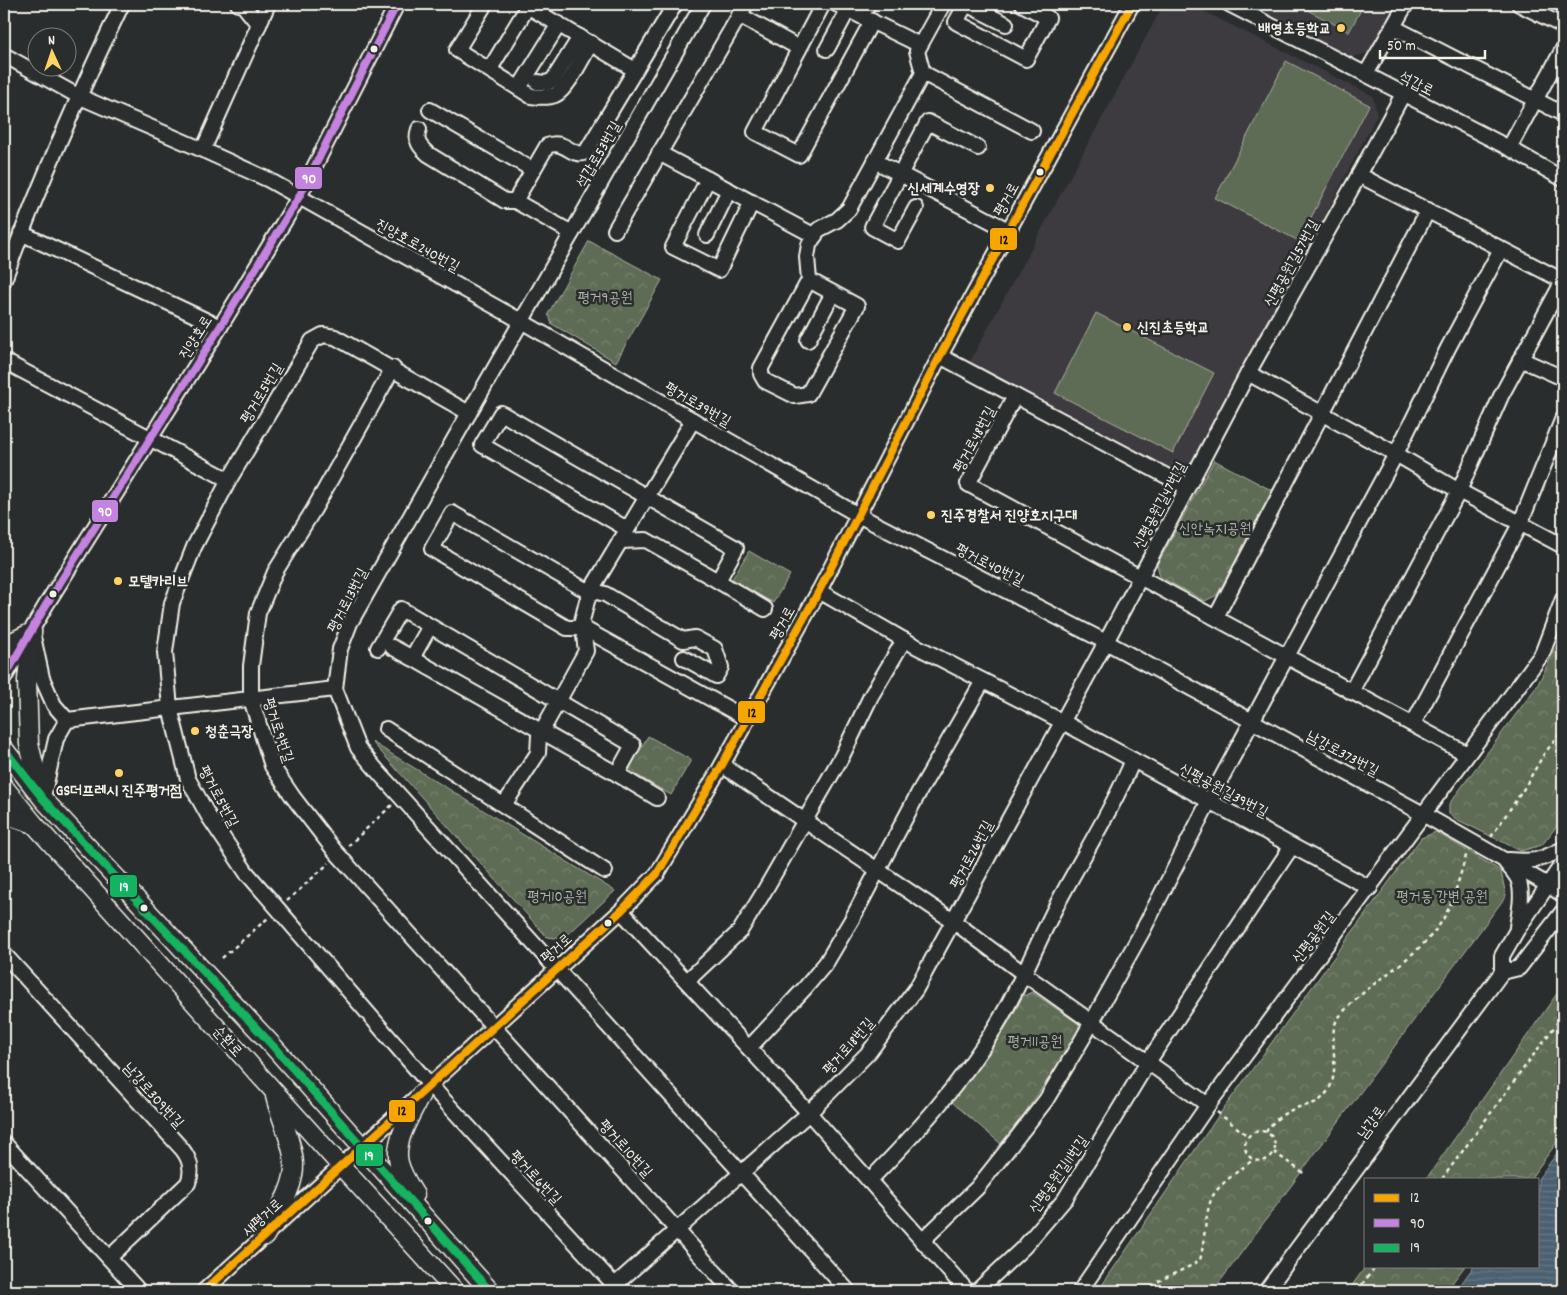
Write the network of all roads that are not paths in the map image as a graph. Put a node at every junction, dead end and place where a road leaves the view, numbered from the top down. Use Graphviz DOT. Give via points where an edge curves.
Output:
graph roads {
  1 [pos="122,4"];
  2 [pos="241,4"];
  3 [pos="268,4"];
  4 [pos="397,4"];
  5 [pos="485,4"];
  6 [pos="675,4"];
  7 [pos="703,4"];
  8 [pos="823,4"];
  9 [pos="943,4"];
  10 [pos="1022,4"];
  11 [pos="1132,4"];
  12 [pos="1229,4"];
  13 [pos="1406,4"];
  14 [pos="1519,4"];
  15 [pos="526,5"];
  16 [pos="842,7"];
  17 [pos="742,10"];
  18 [pos="867,14"];
  19 [pos="559,24"];
  20 [pos="1006,24"];
  21 [pos="259,25"];
  22 [pos="1393,26"];
  23 [pos="1563,26"];
  24 [pos="585,40"];
  25 [pos="920,45"];
  26 [pos="799,48"];
  27 [pos="827,49"];
  28 [pos="1563,49"];
  29 [pos="4,55"];
  30 [pos="490,69"];
  31 [pos="635,70"];
  32 [pos="922,73"];
  33 [pos="1366,74"];
  34 [pos="537,82"];
  35 [pos="519,88"];
  36 [pos="1402,94"];
  37 [pos="78,96"];
  38 [pos="1535,100"];
  39 [pos="430,110"];
  40 [pos="1563,114"];
  41 [pos="419,129"];
  42 [pos="1032,131"];
  43 [pos="978,148"];
  44 [pos="1509,148"];
  45 [pos="203,150"];
  46 [pos="659,153"];
  47 [pos="876,161"];
  48 [pos="533,170"];
  49 [pos="900,174"];
  50 [pos="1359,175"];
  51 [pos="1563,178"];
  52 [pos="708,179"];
  53 [pos="729,190"];
  54 [pos="298,197"];
  55 [pos="514,201"];
  56 [pos="752,202"];
  57 [pos="916,208"];
  58 [pos="1428,210"];
  59 [pos="615,230"];
  60 [pos="1008,230"];
  61 [pos="572,233"];
  62 [pos="21,234"];
  63 [pos="707,235"];
  64 [pos="815,236"];
  65 [pos="1501,249"];
  66 [pos="4,280"];
  67 [pos="810,280"];
  68 [pos="1563,281"];
  69 [pos="833,293"];
  70 [pos="521,321"];
  71 [pos="220,327"];
  72 [pos="808,340"];
  73 [pos="940,356"];
  74 [pos="1520,359"];
  75 [pos="4,361"];
  76 [pos="393,368"];
  77 [pos="1248,373"];
  78 [pos="1563,378"];
  79 [pos="1015,396"];
  80 [pos="468,413"];
  81 [pos="1322,414"];
  82 [pos="1563,418"];
  83 [pos="693,420"];
  84 [pos="151,438"];
  85 [pos="1396,454"];
  86 [pos="229,480"];
  87 [pos="1187,487"];
  88 [pos="1459,491"];
  89 [pos="646,498"];
  90 [pos="858,515"];
  91 [pos="1520,524"];
  92 [pos="624,535"];
  93 [pos="1563,546"];
  94 [pos="1140,576"];
  95 [pos="718,581"];
  96 [pos="591,591"];
  97 [pos="818,592"];
  98 [pos="1563,599"];
  99 [pos="765,609"];
  100 [pos="1216,617"];
  101 [pos="430,626"];
  102 [pos="583,628"];
  103 [pos="32,632"];
  104 [pos="904,640"];
  105 [pos="1106,642"];
  106 [pos="4,646"];
  107 [pos="1287,656"];
  108 [pos="412,658"];
  109 [pos="684,658"];
  110 [pos="4,678"];
  111 [pos="983,681"];
  112 [pos="335,689"];
  113 [pos="1351,692"];
  114 [pos="251,699"];
  115 [pos="558,702"];
  116 [pos="170,708"];
  117 [pos="747,719"];
  118 [pos="67,720"];
  119 [pos="1061,721"];
  120 [pos="1252,722"];
  121 [pos="1413,724"];
  122 [pos="386,728"];
  123 [pos="541,731"];
  124 [pos="4,749"];
  125 [pos="1467,754"];
  126 [pos="1133,760"];
  127 [pos="722,764"];
  128 [pos="617,774"];
  129 [pos="4,787"];
  130 [pos="657,798"];
  131 [pos="43,799"];
  132 [pos="1209,801"];
  133 [pos="504,805"];
  134 [pos="4,814"];
  135 [pos="1423,814"];
  136 [pos="805,821"];
  137 [pos="34,824"];
  138 [pos="1292,846"];
  139 [pos="1563,849"];
  140 [pos="1504,860"];
  141 [pos="1563,863"];
  142 [pos="877,869"];
  143 [pos="605,870"];
  144 [pos="1548,885"];
  145 [pos="1370,888"];
  146 [pos="1563,895"];
  147 [pos="621,911"];
  148 [pos="1563,911"];
  149 [pos="953,921"];
  150 [pos="1517,930"];
  151 [pos="4,954"];
  152 [pos="557,970"];
  153 [pos="1502,972"];
  154 [pos="1024,974"];
  155 [pos="687,981"];
  156 [pos="1092,1023"];
  157 [pos="494,1027"];
  158 [pos="749,1048"];
  159 [pos="1148,1062"];
  160 [pos="425,1090"];
  161 [pos="273,1091"];
  162 [pos="1208,1105"];
  163 [pos="809,1113"];
  164 [pos="4,1143"];
  165 [pos="362,1146"];
  166 [pos="340,1166"];
  167 [pos="741,1173"];
  168 [pos="869,1181"];
  169 [pos="432,1226"];
  170 [pos="678,1229"];
  171 [pos="265,1236"];
  172 [pos="922,1241"];
  173 [pos="413,1246"];
  174 [pos="109,1258"];
  175 [pos="614,1289"];
  176 [pos="139,1291"];
  177 [pos="204,1291"];
  178 [pos="442,1291"];
  179 [pos="455,1291"];
  180 [pos="490,1291"];
  181 [pos="504,1291"];
  182 [pos="732,1291"];
  183 [pos="848,1291"];
  184 [pos="967,1291"];
  185 [pos="977,1291"];
  186 [pos="1080,1291"];
  187 [pos="1266,1291"];
  1 -- 37 [label="street"];
  2 -- 21 [label="street"];
  3 -- 21 [label="street"];
  4 -- 54 [label="street, 진양호로"];
  5 -- 30 [label="street" via="457,50"];
  6 -- 31 [label="street"];
  7 -- 61 [label="street, 석갑로53번길"];
  8 -- 26 [label="street"];
  9 -- 25 [label="street"];
  10 -- 20 [label="street" via="1048,18 1026,59 956,22 966,4"];
  11 -- 60 [label="street, 평거로"];
  12 -- 33 [label="street, 석갑로"];
  13 -- 22 [label="street"];
  14 -- 23 [label="street"];
  15 -- 19 [label="street"];
  15 -- 30 [label="street"];
  16 -- 18 [label="street"];
  16 -- 27 [label="street"];
  17 -- 26 [label="street"];
  17 -- 46 [label="street"];
  18 -- 25 [label="street"];
  18 -- 26 [label="street" via="799,156 755,132"];
  19 -- 24 [label="street"];
  19 -- 35 [label="street"];
  21 -- 45 [label="street"];
  22 -- 33 [label="street"];
  22 -- 38 [label="street"];
  24 -- 31 [label="street"];
  24 -- 34 [label="street" via="553,80"];
  24 -- 35 [label="street" via="562,90 554,96 531,96"];
  25 -- 32 [label="street" via="917,51"];
  28 -- 38 [label="street"];
  29 -- 37 [label="street, 진양호로240번길"];
  30 -- 35 [label="street"];
  31 -- 48 [label="street" via="586,152 577,154 563,145 547,146"];
  32 -- 42 [label="street"];
  32 -- 47 [label="street"];
  33 -- 36 [label="street, 석갑로"];
  36 -- 44 [label="street, 석갑로"];
  36 -- 50 [label="street, 신평공원길57번길"];
  37 -- 45 [label="street, 진양호로240번길"];
  37 -- 62 [label="street"];
  38 -- 40 [label="street"];
  38 -- 44 [label="street"];
  39 -- 48 [label="street"];
  41 -- 55 [label="street" via="418,144 428,154 505,201"];
  43 -- 49 [label="street" via="928,122"];
  44 -- 51 [label="street, 석갑로"];
  45 -- 54 [label="street, 진양호로240번길"];
  46 -- 52 [label="street"];
  46 -- 59 [label="street"];
  47 -- 49 [label="street"];
  47 -- 64 [label="street" via="849,209 818,230"];
  48 -- 55 [label="street"];
  49 -- 57 [label="street" via="872,227 898,241"];
  49 -- 60 [label="street"];
  50 -- 58 [label="street"];
  50 -- 77 [label="street, 신평공원길57번길"];
  52 -- 53 [label="street"];
  52 -- 56 [label="street" via="673,247 719,270"];
  53 -- 56 [label="street"];
  53 -- 63 [label="street"];
  54 -- 70 [label="street, 진양호로240번길"];
  54 -- 71 [label="street, 진양호로"];
  55 -- 61 [label="street"];
  56 -- 64 [label="street"];
  58 -- 65 [label="street"];
  58 -- 81 [label="street"];
  60 -- 73 [label="street, 평거로"];
  61 -- 70 [label="street, 석갑로53번길"];
  62 -- 66 [label="street"];
  62 -- 71 [label="street"];
  64 -- 67 [label="street" via="807,257"];
  65 -- 68 [label="street"];
  65 -- 85 [label="street"];
  67 -- 69 [label="street"];
  67 -- 69 [label="street" via="761,368 765,381 795,396 808,394 857,306"];
  68 -- 74 [label="street"];
  69 -- 72 [label="street"];
  70 -- 80 [label="street, 평거로13번길"];
  70 -- 83 [label="street, 평거로39번길"];
  71 -- 84 [label="street, 진양호로"];
  73 -- 79 [label="street, 평거로48번길"];
  73 -- 90 [label="street, 평거로"];
  74 -- 78 [label="street"];
  74 -- 88 [label="street"];
  75 -- 84 [label="street"];
  76 -- 80 [label="street"];
  76 -- 86 [label="street, 평거로5번길" via="335,337 317,337 308,346"];
  76 -- 114 [label="street, 평거로9번길" via="275,572 258,613 251,666"];
  77 -- 81 [label="street"];
  77 -- 87 [label="street, 신평공원길47번길"];
  79 -- 87 [label="street, 평거로48번길"];
  79 -- 94 [label="street, 평거로48번길" via="968,484"];
  80 -- 112 [label="street, 평거로13번길" via="350,623 340,649"];
  81 -- 85 [label="street"];
  81 -- 100 [label="street"];
  82 -- 91 [label="street"];
  83 -- 89 [label="street"];
  83 -- 90 [label="street, 평거로39번길"];
  84 -- 86 [label="street"];
  84 -- 103 [label="street, 진양호로"];
  85 -- 88 [label="street"];
  85 -- 107 [label="street"];
  86 -- 116 [label="street, 평거로5번길" via="194,546 172,603 165,652"];
  87 -- 94 [label="street, 신평공원길47번길"];
  88 -- 91 [label="street"];
  88 -- 113 [label="street"];
  89 -- 92 [label="street"];
  89 -- 92 [label="street" via="501,413 482,445"];
  89 -- 95 [label="street" via="736,548"];
  90 -- 97 [label="street, 평거로"];
  90 -- 105 [label="street, 평거로40번길"];
  91 -- 93 [label="street"];
  91 -- 121 [label="street"];
  92 -- 95 [label="street" via="646,540"];
  92 -- 96 [label="street"];
  94 -- 100 [label="street"];
  94 -- 105 [label="street, 신평공원길47번길"];
  95 -- 99 [label="street"];
  96 -- 102 [label="street" via="582,620"];
  96 -- 102 [label="street" via="452,513 432,548 567,628"];
  96 -- 109 [label="street" via="605,594 683,640 696,638 715,649 721,666 716,676"];
  97 -- 104 [label="street, 신평공원길39번길"];
  97 -- 117 [label="street, 평거로"];
  98 -- 125 [label="street, 신평공원길" via="1542,654"];
  100 -- 107 [label="street"];
  101 -- 108 [label="street"];
  101 -- 108 [label="street" via="401,609 385,647"];
  101 -- 115 [label="street"];
  102 -- 115 [label="street" via="586,651"];
  102 -- 117 [label="street"];
  103 -- 106 [label="main road"];
  103 -- 110 [label="street, 진양호로"];
  103 -- 118 [label="street" via="42,678 54,705"];
  103 -- 131 [label="main road" via="27,680 29,744"];
  104 -- 111 [label="street, 신평공원길39번길"];
  104 -- 136 [label="street"];
  105 -- 119 [label="street, 평거로26번길"];
  105 -- 120 [label="street, 남강로373번길"];
  107 -- 113 [label="street"];
  107 -- 120 [label="street"];
  108 -- 123 [label="street"];
  111 -- 119 [label="street, 신평공원길39번길"];
  111 -- 142 [label="street"];
  112 -- 114 [label="street"];
  112 -- 152 [label="street, 평거로13번길" via="358,748"];
  113 -- 121 [label="street"];
  114 -- 116 [label="street"];
  114 -- 157 [label="street, 평거로9번길" via="272,766 293,797 338,855"];
  115 -- 123 [label="street"];
  115 -- 128 [label="street" via="634,745"];
  116 -- 118 [label="street"];
  116 -- 160 [label="street, 평거로5번길" via="188,779 209,817 246,872"];
  117 -- 127 [label="street, 평거로"];
  118 -- 131 [label="street" via="56,739"];
  119 -- 126 [label="street, 신평공원길39번길"];
  119 -- 149 [label="street, 평거로26번길"];
  120 -- 132 [label="street"];
  120 -- 135 [label="street, 남강로373번길"];
  121 -- 125 [label="street"];
  122 -- 133 [label="street"];
  123 -- 128 [label="street"];
  123 -- 133 [label="street" via="538,753"];
  124 -- 131 [label="main road, 순환로"];
  125 -- 135 [label="street, 신평공원길"];
  126 -- 132 [label="street, 신평공원길39번길"];
  126 -- 154 [label="street" via="1122,788 1059,900"];
  127 -- 136 [label="street"];
  127 -- 147 [label="street, 평거로" via="657,874"];
  128 -- 130 [label="street"];
  129 -- 137 [label="main road, 순환로"];
  131 -- 165 [label="main road, 순환로"];
  132 -- 138 [label="street, 신평공원길39번길"];
  132 -- 156 [label="street"];
  133 -- 143 [label="street"];
  134 -- 137 [label="main road"];
  135 -- 140 [label="street, 남강로373번길"];
  135 -- 145 [label="street, 신평공원길"];
  136 -- 142 [label="street"];
  136 -- 155 [label="street" via="740,931"];
  137 -- 161 [label="main road, 순환로"];
  138 -- 145 [label="street, 신평공원길39번길"];
  138 -- 159 [label="street, 신평공원길11번길"];
  139 -- 140 [label="street" via="1534,861"];
  140 -- 144 [label="street, 남강로373번길"];
  140 -- 150 [label="street" via="1520,885"];
  141 -- 144 [label="street, 남강로"];
  142 -- 149 [label="street"];
  142 -- 158 [label="street" via="826,963"];
  144 -- 146 [label="street, 남강로373번길"];
  144 -- 150 [label="street, 남강로"];
  145 -- 162 [label="street, 신평공원길"];
  147 -- 152 [label="street, 평거로"];
  147 -- 155 [label="street"];
  148 -- 153 [label="street, 남강로" via="1519,968"];
  149 -- 154 [label="street"];
  149 -- 163 [label="street, 평거로18번길" via="916,988 869,1052"];
  150 -- 153 [label="street, 남강로" via="1502,956"];
  151 -- 174 [label="street, 남강로309번길" via="189,1161 191,1176 188,1183"];
  152 -- 157 [label="street, 평거로"];
  152 -- 167 [label="street, 평거로13번길"];
  153 -- 187 [label="street, 남강로"];
  154 -- 156 [label="street"];
  154 -- 168 [label="street" via="996,1026 961,1078 921,1128"];
  155 -- 158 [label="street"];
  156 -- 159 [label="street"];
  156 -- 172 [label="street" via="1046,1100 1020,1135 977,1188"];
  157 -- 160 [label="street, 평거로"];
  157 -- 170 [label="street, 평거로10번길"];
  158 -- 163 [label="street"];
  159 -- 162 [label="street"];
  159 -- 185 [label="street, 신평공원길11번길" via="1064,1198 1024,1248"];
  160 -- 165 [label="street, 평거로"];
  160 -- 169 [label="main road" via="401,1136 398,1162"];
  160 -- 175 [label="street, 평거로6번길"];
  161 -- 166 [label="main road, 순환로"];
  161 -- 171 [label="main road" via="292,1153 294,1174 288,1193"];
  162 -- 186 [label="street, 신평공원길"];
  163 -- 167 [label="street, 평거로18번길"];
  163 -- 168 [label="street"];
  164 -- 174 [label="street"];
  165 -- 166 [label="street, 평거로"];
  165 -- 169 [label="main road, 순환로"];
  166 -- 171 [label="street, 새평거로"];
  166 -- 173 [label="main road, 순환로"];
  167 -- 170 [label="street, 평거로18번길"];
  167 -- 183 [label="street, 평거로13번길"];
  168 -- 172 [label="street"];
  169 -- 180 [label="main road, 순환로"];
  169 -- 181 [label="main road"];
  170 -- 175 [label="street, 평거로18번길"];
  170 -- 182 [label="street, 평거로10번길"];
  171 -- 177 [label="street, 새평거로"];
  172 -- 184 [label="street"];
  173 -- 178 [label="main road"];
  173 -- 179 [label="main road, 순환로"];
  174 -- 176 [label="street"];
}
